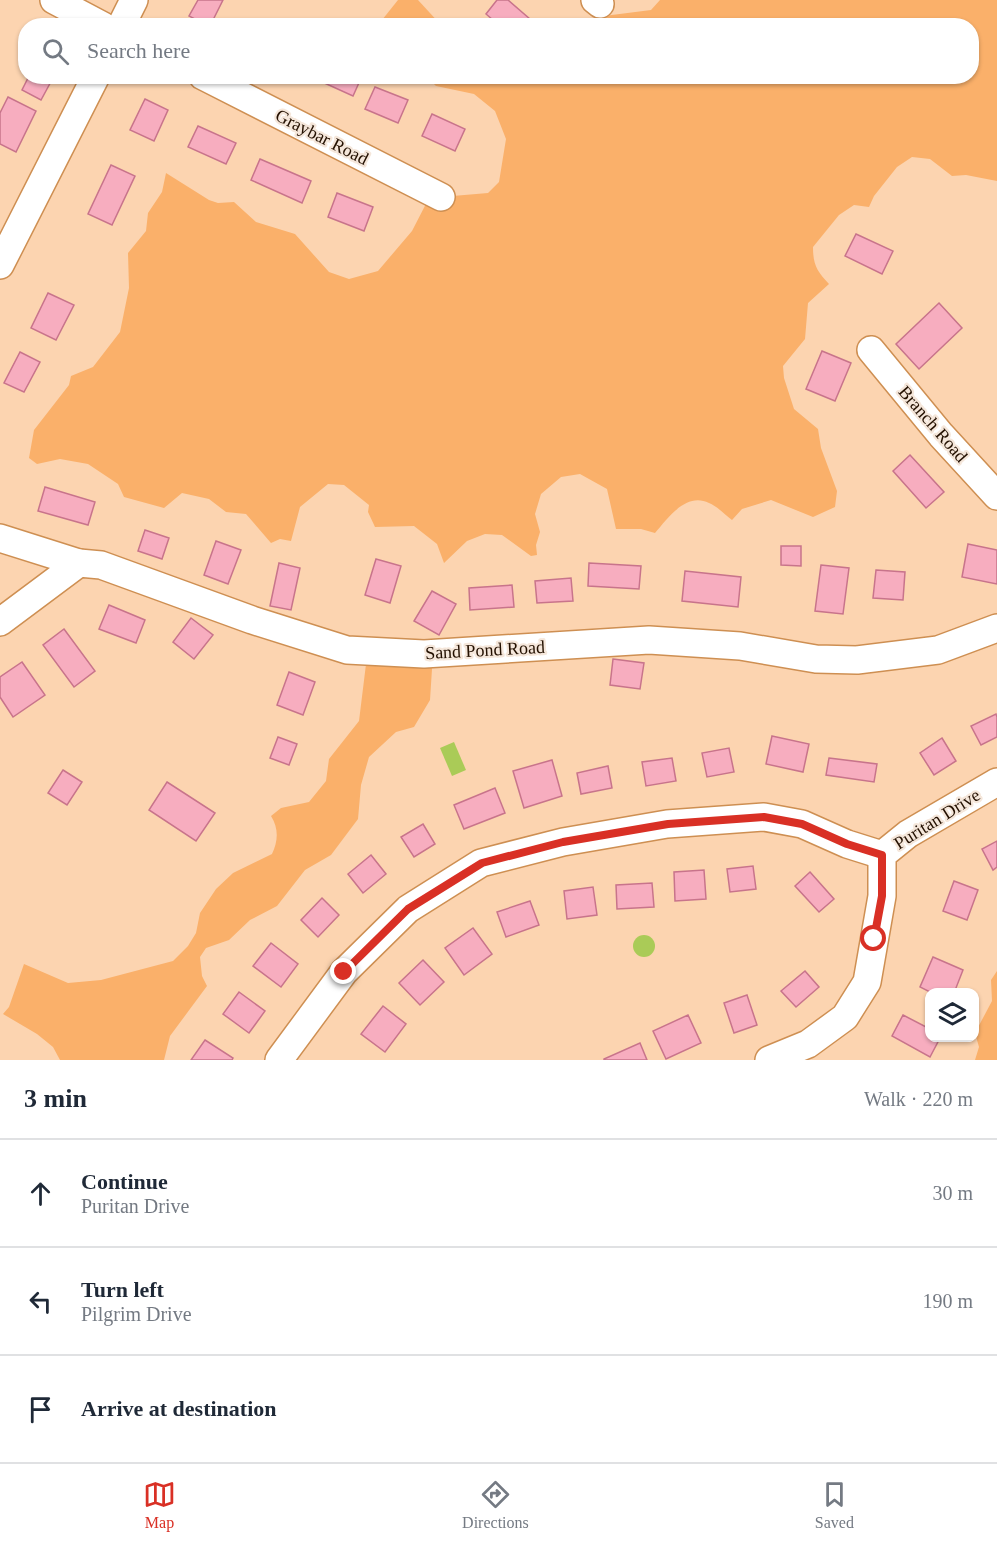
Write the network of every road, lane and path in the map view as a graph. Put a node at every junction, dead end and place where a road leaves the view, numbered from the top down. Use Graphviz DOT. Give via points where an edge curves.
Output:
graph roads {
  1 [pos="54,0"];
  2 [pos="134,0"];
  3 [pos="88,18"];
  4 [pos="125,18"];
  5 [pos="92,84"];
  6 [pos="219,84"];
  7 [pos="441,197"];
  8 [pos="0,265"];
  9 [pos="871,350"];
  10 [pos="997,496"];
  11 [pos="0,538"];
  12 [pos="79,563"];
  13 [pos="0,622"];
  14 [pos="997,628"];
  15 [pos="997,782"];
  16 [pos="882,855"];
  17 [pos="279,1060"];
  18 [pos="769,1060"];
  1 -- 3 [label="street"];
  2 -- 4 [label="street"];
  5 -- 8 [label="street"];
  6 -- 7 [label="street, Graybar Road"];
  9 -- 10 [label="street, Branch Road"];
  11 -- 12 [label="street, Sand Pond Road"];
  12 -- 13 [label="street"];
  12 -- 14 [label="street, Sand Pond Road" via="101,565 347,650 424,654 649,640 857,660 938,650"];
  15 -- 16 [label="street, Puritan Drive" via="908,834"];
  16 -- 17 [label="street" via="802,824 764,817 668,824 563,842 482,863 408,909 344,972"];
  16 -- 18 [label="street, Puritan Drive" via="882,896 867,982 845,1017 808,1044"];
}
